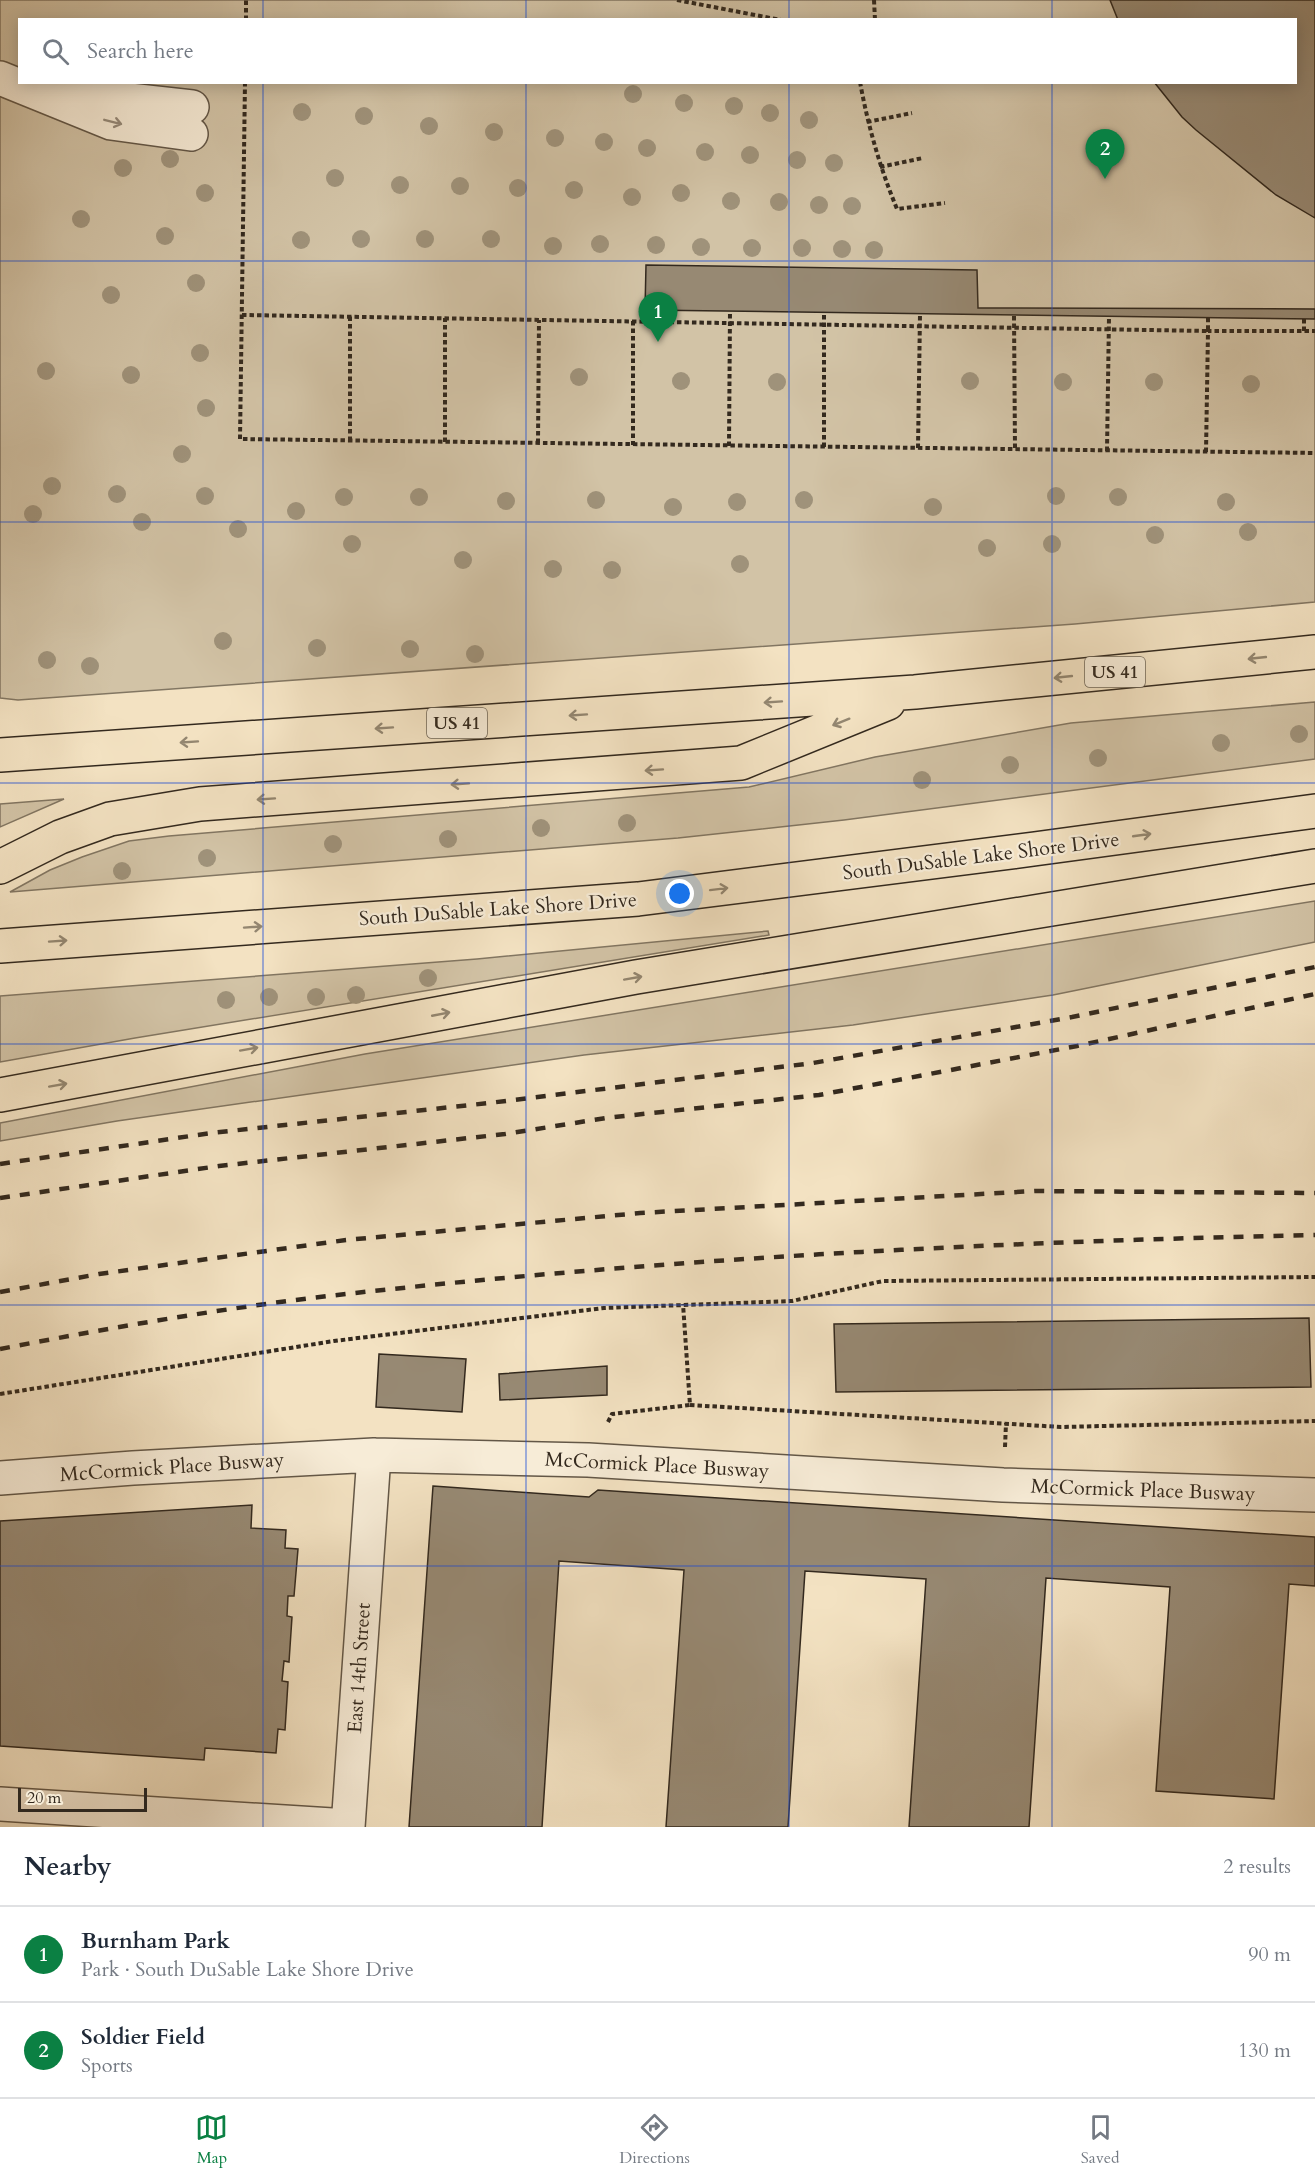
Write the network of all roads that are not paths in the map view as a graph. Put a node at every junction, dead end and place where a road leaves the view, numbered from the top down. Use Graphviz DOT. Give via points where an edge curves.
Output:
graph roads {
  1 [pos="18,74"];
  2 [pos="0,77"];
  3 [pos="18,81"];
  4 [pos="38,84"];
  5 [pos="1315,652"];
  6 [pos="915,692"];
  7 [pos="0,754"];
  8 [pos="1315,812"];
  9 [pos="1315,866"];
  10 [pos="0,867"];
  11 [pos="0,946"];
  12 [pos="0,1095"];
  13 [pos="374,1455"];
  14 [pos="0,1478"];
  15 [pos="1315,1495"];
  16 [pos="0,1804"];
  17 [pos="348,1826"];
  1 -- 2 [label="street"];
  2 -- 3 [label="street"];
  2 -- 4 [label="street, one-way" via="111,123 192,121 111,98"];
  5 -- 6 [label="highway, US 41, one-way"];
  6 -- 7 [label="highway, US 41, one-way"];
  6 -- 10 [label="highway, one-way" via="741,763 200,804 110,819 60,837"];
  11 -- 8 [label="highway, South DuSable Lake Shore Drive, one-way" via="638,899"];
  12 -- 9 [label="highway, one-way" via="636,977"];
  13 -- 14 [label="street, McCormick Place Busway"];
  13 -- 15 [label="street, McCormick Place Busway" via="588,1460 1003,1485"];
  13 -- 17 [label="street, East 14th Street"];
  16 -- 17 [label="street"];
}
